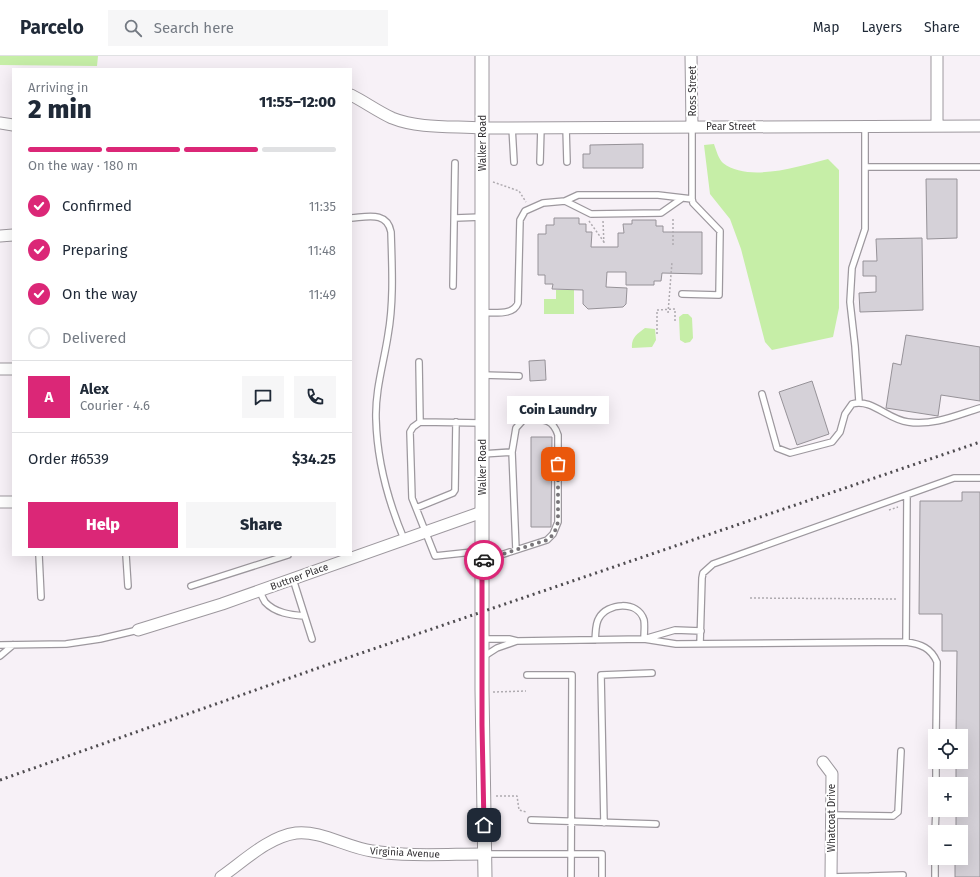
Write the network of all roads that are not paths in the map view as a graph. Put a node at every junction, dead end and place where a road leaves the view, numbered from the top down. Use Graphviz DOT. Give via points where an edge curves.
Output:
graph roads {
  1 [pos="482,56"];
  2 [pos="691,56"];
  3 [pos="937,56"];
  4 [pos="352,96"];
  5 [pos="0,123"];
  6 [pos="12,125"];
  7 [pos="692,126"];
  8 [pos="865,126"];
  9 [pos="937,126"];
  10 [pos="980,126"];
  11 [pos="512,127"];
  12 [pos="541,127"];
  13 [pos="566,127"];
  14 [pos="482,128"];
  15 [pos="514,162"];
  16 [pos="540,162"];
  17 [pos="567,162"];
  18 [pos="455,163"];
  19 [pos="865,167"];
  20 [pos="980,167"];
  21 [pos="681,198"];
  22 [pos="692,199"];
  23 [pos="565,202"];
  24 [pos="482,217"];
  25 [pos="352,218"];
  26 [pos="455,218"];
  27 [pos="12,235"];
  28 [pos="0,236"];
  29 [pos="454,286"];
  30 [pos="682,294"];
  31 [pos="482,313"];
  32 [pos="419,362"];
  33 [pos="12,369"];
  34 [pos="0,370"];
  35 [pos="482,375"];
  36 [pos="519,376"];
  37 [pos="762,394"];
  38 [pos="859,402"];
  39 [pos="980,408"];
  40 [pos="420,422"];
  41 [pos="456,422"];
  42 [pos="482,423"];
  43 [pos="512,452"];
  44 [pos="482,454"];
  45 [pos="980,478"];
  46 [pos="907,495"];
  47 [pos="0,502"];
  48 [pos="12,502"];
  49 [pos="416,508"];
  50 [pos="482,512"];
  51 [pos="426,531"];
  52 [pos="404,539"];
  53 [pos="516,550"];
  54 [pos="352,555"];
  55 [pos="39,556"];
  56 [pos="126,556"];
  57 [pos="285,556"];
  58 [pos="482,556"];
  59 [pos="347,557"];
  60 [pos="293,578"];
  61 [pos="128,586"];
  62 [pos="190,586"];
  63 [pos="260,590"];
  64 [pos="41,597"];
  65 [pos="304,616"];
  66 [pos="138,630"];
  67 [pos="700,630"];
  68 [pos="312,639"];
  69 [pos="482,639"];
  70 [pos="644,639"];
  71 [pos="595,640"];
  72 [pos="517,641"];
  73 [pos="906,642"];
  74 [pos="700,644"];
  75 [pos="0,645"];
  76 [pos="13,645"];
  77 [pos="0,656"];
  78 [pos="481,658"];
  79 [pos="652,673"];
  80 [pos="527,675"];
  81 [pos="936,729"];
  82 [pos="901,751"];
  83 [pos="822,762"];
  84 [pos="831,815"];
  85 [pos="530,820"];
  86 [pos="571,822"];
  87 [pos="604,823"];
  88 [pos="656,824"];
  89 [pos="484,854"];
  90 [pos="571,854"];
  91 [pos="935,865"];
  92 [pos="903,875"];
  93 [pos="870,876"];
  94 [pos="221,877"];
  95 [pos="485,877"];
  96 [pos="570,877"];
  97 [pos="602,877"];
  98 [pos="831,877"];
  99 [pos="935,877"];
  1 -- 14 [label="street, Walker Road"];
  2 -- 7 [label="street, Ross Street"];
  3 -- 9 [label="street"];
  4 -- 14 [label="street, Pear Street" via="394,118 422,124"];
  5 -- 6 [label="street"];
  7 -- 8 [label="street, Pear Street"];
  7 -- 13 [label="street, Pear Street"];
  7 -- 22 [label="lane"];
  8 -- 9 [label="street, Pear Street"];
  8 -- 19 [label="lane"];
  9 -- 10 [label="street, Pear Street"];
  11 -- 12 [label="street, Pear Street"];
  11 -- 14 [label="street, Pear Street"];
  11 -- 15 [label="lane"];
  12 -- 13 [label="street, Pear Street"];
  12 -- 16 [label="lane"];
  13 -- 17 [label="lane"];
  14 -- 24 [label="street, Walker Road"];
  18 -- 26 [label="lane"];
  19 -- 20 [label="lane"];
  19 -- 38 [label="lane" via="865,229 852,268 850,302"];
  21 -- 22 [label="lane"];
  21 -- 23 [label="lane" via="658,194 578,195"];
  21 -- 23 [label="lane" via="661,212 653,213 592,214"];
  22 -- 30 [label="lane" via="720,231 719,295"];
  23 -- 31 [label="lane" via="543,203 530,208 522,215 516,308 512,312"];
  24 -- 26 [label="lane"];
  24 -- 31 [label="street, Walker Road"];
  25 -- 52 [label="lane" via="381,217 387,220 391,232 391,311 376,417 379,457 392,511"];
  26 -- 29 [label="lane"];
  27 -- 28 [label="street"];
  31 -- 35 [label="street, Walker Road"];
  32 -- 40 [label="lane"];
  33 -- 34 [label="street"];
  35 -- 36 [label="lane"];
  35 -- 42 [label="street, Walker Road"];
  37 -- 38 [label="lane" via="777,448 790,453 832,442 840,432 852,404"];
  38 -- 39 [label="lane" via="866,403 891,417 923,423"];
  40 -- 41 [label="lane"];
  40 -- 49 [label="lane" via="413,426 410,432 412,498"];
  41 -- 42 [label="lane"];
  41 -- 49 [label="lane" via="455,490"];
  42 -- 44 [label="street, Walker Road"];
  43 -- 44 [label="lane"];
  43 -- 53 [label="lane"];
  43 -- 53 [label="lane" via="516,428 524,419 546,420 555,426 558,435 558,522 554,534 547,540"];
  44 -- 50 [label="street, Walker Road"];
  45 -- 46 [label="lane" via="954,478"];
  46 -- 67 [label="lane" via="708,567 702,578"];
  46 -- 73 [label="lane"];
  47 -- 48 [label="street"];
  49 -- 51 [label="lane"];
  50 -- 51 [label="street, Buttner Place"];
  50 -- 58 [label="street, Walker Road"];
  51 -- 52 [label="street, Buttner Place"];
  51 -- 58 [label="lane" via="435,556"];
  52 -- 54 [label="street, Buttner Place"];
  53 -- 58 [label="lane"];
  55 -- 64 [label="lane"];
  56 -- 61 [label="lane"];
  57 -- 62 [label="lane"];
  58 -- 69 [label="street, Walker Road"];
  59 -- 60 [label="street, Buttner Place"];
  60 -- 63 [label="street, Buttner Place"];
  60 -- 65 [label="lane"];
  63 -- 65 [label="lane" via="265,602 274,608 288,615"];
  63 -- 66 [label="street, Buttner Place"];
  65 -- 68 [label="lane"];
  66 -- 76 [label="lane" via="66,644"];
  67 -- 70 [label="lane" via="675,630"];
  67 -- 74 [label="lane"];
  69 -- 72 [label="lane"];
  69 -- 78 [label="street, Walker Road"];
  70 -- 71 [label="lane"];
  70 -- 71 [label="lane" via="644,620 640,612 620,606 603,612 598,620"];
  70 -- 74 [label="lane" via="676,644"];
  71 -- 72 [label="lane"];
  72 -- 78 [label="lane" via="497,648"];
  73 -- 74 [label="lane"];
  73 -- 81 [label="lane" via="918,643 926,648 934,654 937,662"];
  75 -- 76 [label="lane"];
  76 -- 77 [label="lane"];
  78 -- 89 [label="street, Walker Road"];
  79 -- 87 [label="lane" via="601,675"];
  80 -- 86 [label="lane" via="572,675"];
  82 -- 84 [label="lane" via="898,812 893,816"];
  83 -- 84 [label="street, Whatcoat Drive" via="832,774"];
  84 -- 98 [label="street, Whatcoat Drive"];
  85 -- 86 [label="lane"];
  86 -- 87 [label="lane"];
  86 -- 90 [label="lane"];
  87 -- 88 [label="lane"];
  89 -- 90 [label="lane"];
  89 -- 94 [label="street, Virginia Avenue" via="373,852 318,835 297,833 271,842"];
  89 -- 95 [label="street, Walker Road"];
  90 -- 96 [label="lane"];
  90 -- 97 [label="lane" via="602,854"];
  91 -- 99 [label="lane"];
  92 -- 93 [label="lane"];
  93 -- 98 [label="lane"];
}
